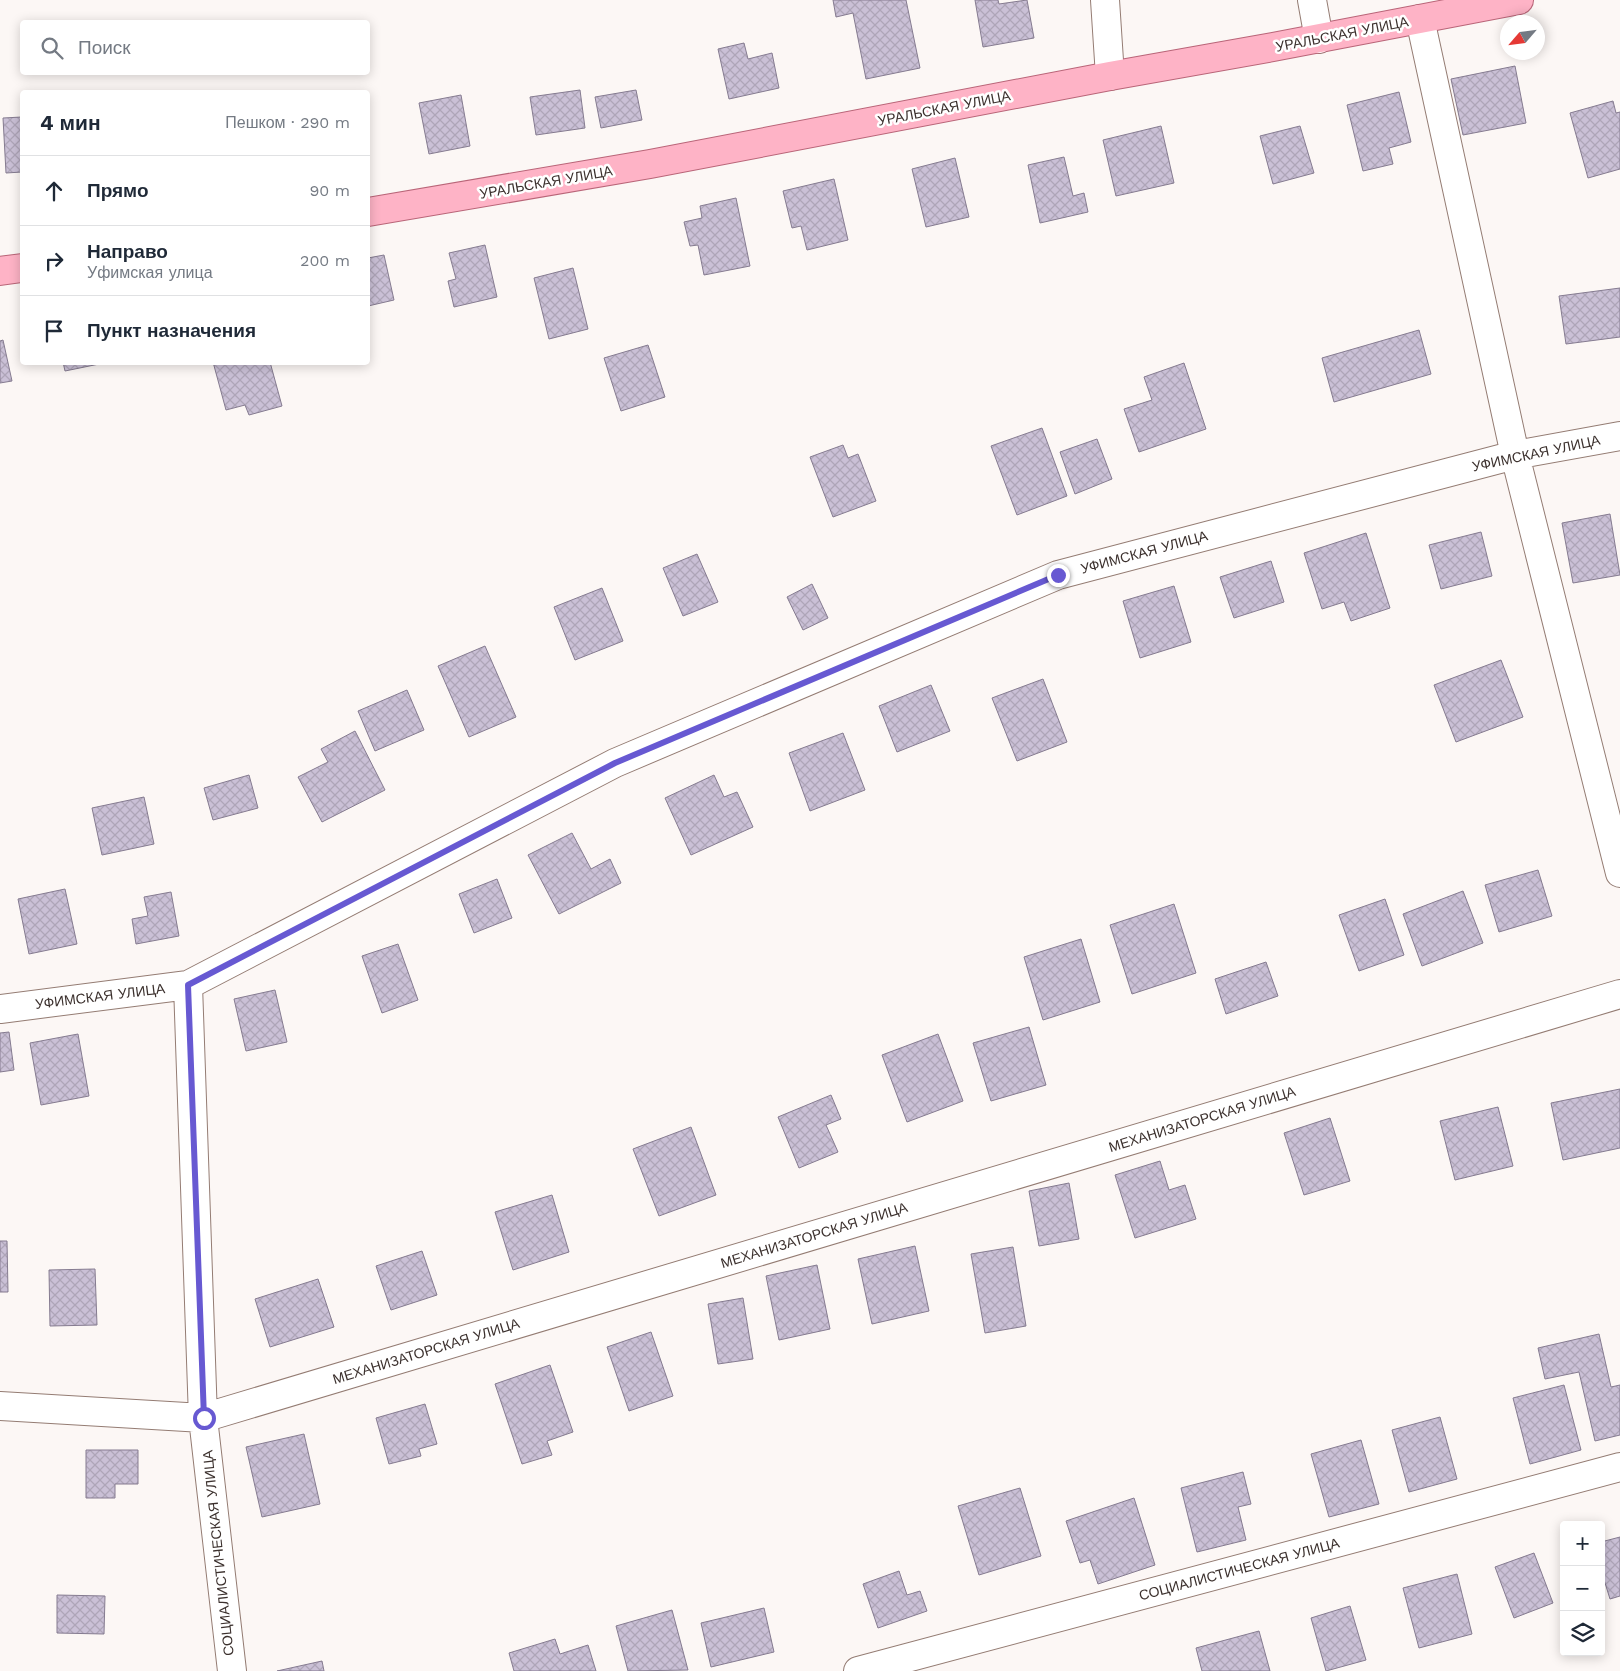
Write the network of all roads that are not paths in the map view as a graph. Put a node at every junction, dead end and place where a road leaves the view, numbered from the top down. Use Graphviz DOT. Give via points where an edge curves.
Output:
graph roads {
  1 [pos="1105,0"];
  2 [pos="1312,0"];
  3 [pos="1519,0"];
  4 [pos="1420,19"];
  5 [pos="1319,39"];
  6 [pos="1110,76"];
  7 [pos="370,212"];
  8 [pos="20,268"];
  9 [pos="0,271"];
  10 [pos="1620,436"];
  11 [pos="1515,455"];
  12 [pos="1620,873"];
  13 [pos="188,985"];
  14 [pos="1620,994"];
  15 [pos="0,1009"];
  16 [pos="0,1406"];
  17 [pos="204,1418"];
  18 [pos="1620,1467"];
  19 [pos="232,1671"];
  20 [pos="858,1671"];
  1 -- 6 [label="street"];
  2 -- 5 [label="street"];
  3 -- 4 [label="main road, УРАЛЬСКАЯ УЛИЦА"];
  4 -- 5 [label="main road, УРАЛЬСКАЯ УЛИЦА"];
  4 -- 11 [label="street"];
  5 -- 6 [label="main road, УРАЛЬСКАЯ УЛИЦА"];
  6 -- 7 [label="main road, УРАЛЬСКАЯ УЛИЦА" via="650,164"];
  8 -- 9 [label="main road"];
  10 -- 11 [label="street, УФИМСКАЯ УЛИЦА"];
  11 -- 12 [label="street"];
  11 -- 13 [label="street, УФИМСКАЯ УЛИЦА" via="1058,575 615,763"];
  13 -- 15 [label="street, УФИМСКАЯ УЛИЦА"];
  13 -- 17 [label="street, СОЦИАЛИСТИЧЕСКАЯ УЛИЦА"];
  14 -- 17 [label="street, МЕХАНИЗАТОРСКАЯ УЛИЦА"];
  16 -- 17 [label="street, МЕХАНИЗАТОРСКАЯ УЛИЦА"];
  17 -- 19 [label="street, СОЦИАЛИСТИЧЕСКАЯ УЛИЦА"];
  18 -- 20 [label="street, СОЦИАЛИСТИЧЕСКАЯ УЛИЦА"];
}
